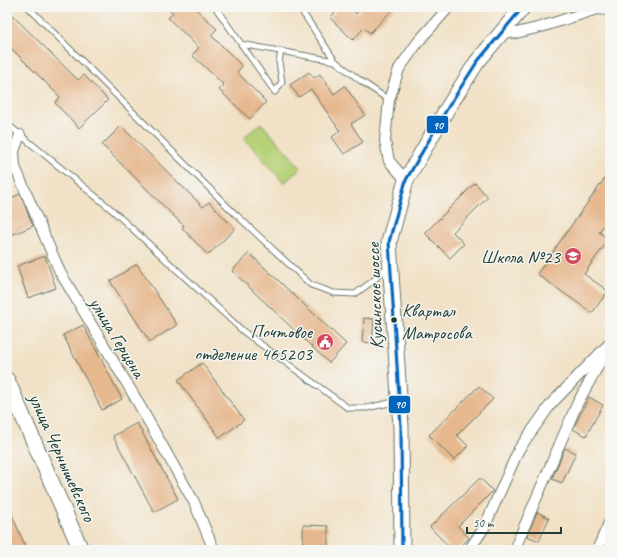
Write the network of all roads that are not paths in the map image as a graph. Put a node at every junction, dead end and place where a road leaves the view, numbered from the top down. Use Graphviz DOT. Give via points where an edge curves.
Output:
graph roads {
  1 [pos="28,7"];
  2 [pos="215,7"];
  3 [pos="299,7"];
  4 [pos="449,7"];
  5 [pos="523,7"];
  6 [pos="610,10"];
  7 [pos="502,31"];
  8 [pos="241,44"];
  9 [pos="281,51"];
  10 [pos="335,61"];
  11 [pos="389,100"];
  12 [pos="7,124"];
  13 [pos="20,135"];
  14 [pos="406,180"];
  15 [pos="390,264"];
  16 [pos="610,344"];
  17 [pos="7,380"];
  18 [pos="399,401"];
  19 [pos="610,521"];
  20 [pos="81,550"];
  21 [pos="214,550"];
  22 [pos="402,550"];
  23 [pos="470,550"];
  24 [pos="516,550"];
  25 [pos="597,550"];
  1 -- 15 [label="lane" via="229,208 311,285 334,293 355,294"];
  2 -- 8 [label="lane"];
  3 -- 10 [label="lane"];
  4 -- 11 [label="street" via="418,42 399,69"];
  5 -- 7 [label="main road, Кусинское шоссе"];
  6 -- 7 [label="street" via="597,9 516,33"];
  7 -- 14 [label="main road, Кусинское шоссе" via="477,62 451,102"];
  8 -- 9 [label="lane"];
  8 -- 9 [label="lane" via="275,92 282,82 279,62"];
  9 -- 10 [label="lane"];
  10 -- 11 [label="lane"];
  11 -- 14 [label="street" via="385,141 389,161"];
  12 -- 13 [label="lane"];
  13 -- 18 [label="lane" via="111,209 244,332 348,408 367,408"];
  13 -- 21 [label="street, улица Герцена" via="14,151 15,167 60,272 190,495"];
  14 -- 15 [label="main road, Кусинское шоссе" via="389,242"];
  15 -- 18 [label="main road, Кусинское шоссе"];
  16 -- 23 [label="street" via="551,404 519,449 484,528"];
  16 -- 24 [label="street" via="577,404"];
  17 -- 20 [label="main road, улица Чернышевского"];
  18 -- 22 [label="main road, Кусинское шоссе"];
  19 -- 25 [label="street"];
}
